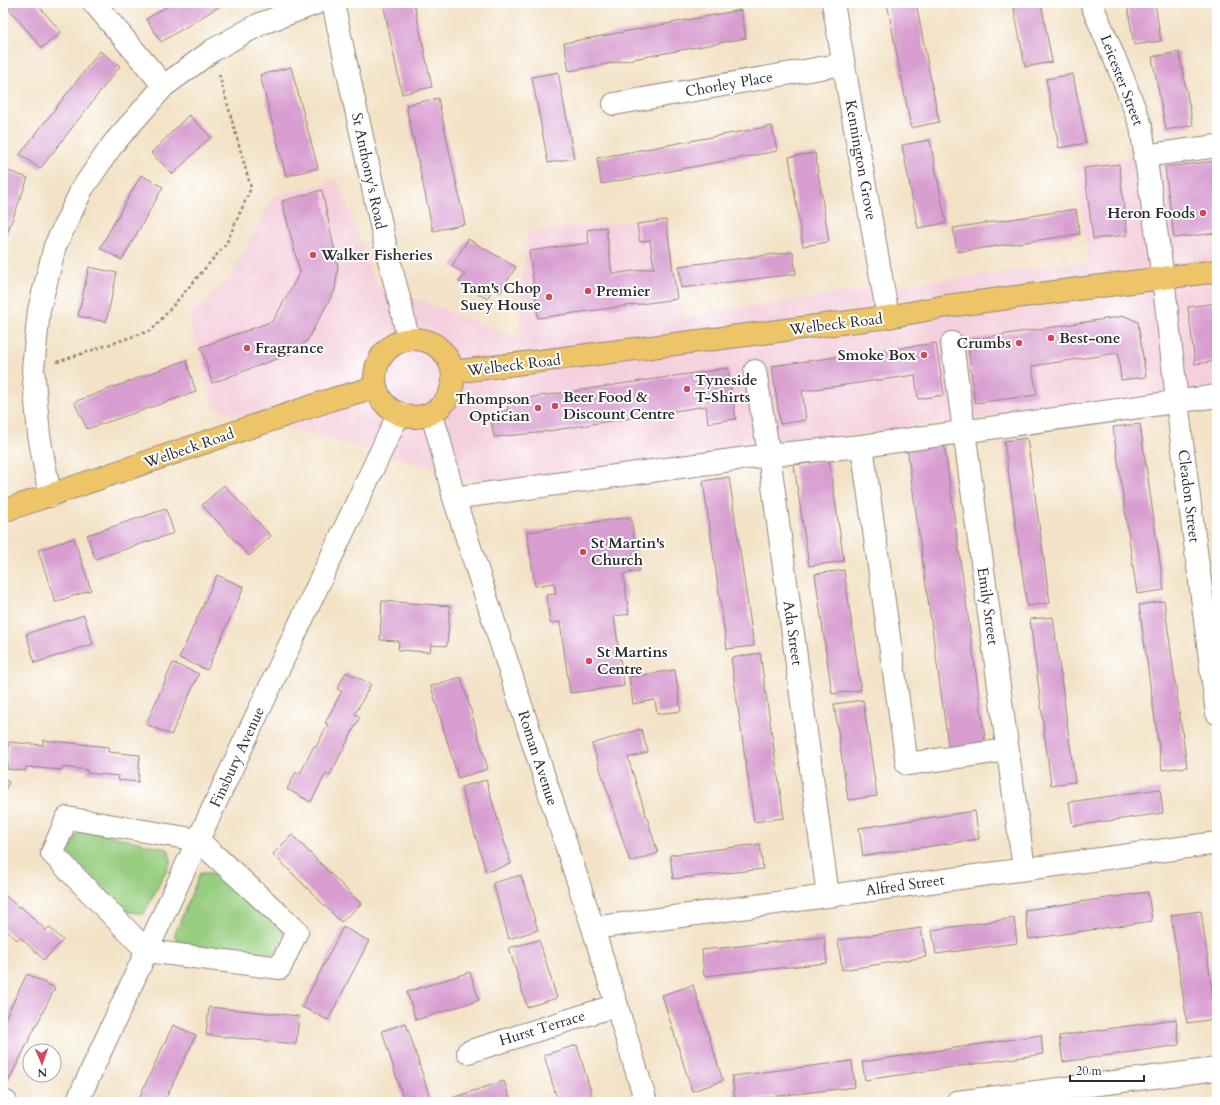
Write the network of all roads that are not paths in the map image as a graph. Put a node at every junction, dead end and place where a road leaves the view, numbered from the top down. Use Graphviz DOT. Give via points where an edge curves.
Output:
graph roads {
  1 [pos="94,3"];
  2 [pos="317,3"];
  3 [pos="333,3"];
  4 [pos="832,3"];
  5 [pos="1091,3"];
  6 [pos="844,64"];
  7 [pos="164,86"];
  8 [pos="614,104"];
  9 [pos="1217,146"];
  10 [pos="1144,156"];
  11 [pos="1217,271"];
  12 [pos="1163,278"];
  13 [pos="888,317"];
  14 [pos="408,339"];
  15 [pos="952,343"];
  16 [pos="755,371"];
  17 [pos="453,372"];
  18 [pos="376,387"];
  19 [pos="1217,396"];
  20 [pos="1177,402"];
  21 [pos="399,413"];
  22 [pos="431,413"];
  23 [pos="964,431"];
  24 [pos="862,446"];
  25 [pos="769,455"];
  26 [pos="50,496"];
  27 [pos="454,498"];
  28 [pos="3,512"];
  29 [pos="1217,713"];
  30 [pos="1008,750"];
  31 [pos="198,840"];
  32 [pos="1217,843"];
  33 [pos="1024,869"];
  34 [pos="828,896"];
  35 [pos="593,928"];
  36 [pos="147,951"];
  37 [pos="617,1005"];
  38 [pos="468,1052"];
  39 [pos="1217,1069"];
  40 [pos="77,1102"];
  41 [pos="646,1102"];
  42 [pos="957,1102"];
  1 -- 7 [label="street"];
  2 -- 7 [label="street" via="260,24 212,50"];
  3 -- 14 [label="street, St Anthony's Road"];
  4 -- 6 [label="street, Kennington Grove"];
  5 -- 10 [label="street, Leicester Street" via="1140,126"];
  6 -- 8 [label="street, Chorley Place"];
  6 -- 13 [label="street, Kennington Grove"];
  7 -- 26 [label="street" via="113,144 82,189 55,246 39,310 34,370 39,435"];
  9 -- 10 [label="street"];
  10 -- 12 [label="street, Leicester Street"];
  11 -- 12 [label="main road, Welbeck Road"];
  12 -- 13 [label="main road, Welbeck Road" via="947,306"];
  12 -- 20 [label="street, Cleadon Street"];
  13 -- 17 [label="main road, Welbeck Road"];
  14 -- 17 [label="main road" via="428,341 437,346 445,353"];
  14 -- 18 [label="main road" via="395,343 385,351 378,362 375,374"];
  15 -- 23 [label="street, Emily Street"];
  16 -- 25 [label="street, Ada Street"];
  17 -- 22 [label="main road" via="451,392"];
  18 -- 21 [label="main road" via="384,403"];
  18 -- 26 [label="main road, Welbeck Road" via="333,399"];
  19 -- 20 [label="street"];
  20 -- 23 [label="street"];
  20 -- 29 [label="street, Cleadon Street"];
  21 -- 22 [label="main road" via="420,416"];
  21 -- 31 [label="street, Finsbury Avenue"];
  22 -- 27 [label="street, Roman Avenue"];
  23 -- 24 [label="street"];
  23 -- 30 [label="street, Emily Street"];
  24 -- 25 [label="street"];
  24 -- 30 [label="street" via="907,764"];
  25 -- 27 [label="street"];
  25 -- 34 [label="street, Ada Street"];
  26 -- 28 [label="main road, Welbeck Road"];
  27 -- 35 [label="street, Roman Avenue"];
  30 -- 33 [label="street, Emily Street"];
  31 -- 36 [label="street, Finsbury Avenue"];
  31 -- 36 [label="street" via="68,818 52,853"];
  31 -- 36 [label="street" via="297,931 280,968"];
  32 -- 33 [label="street, Alfred Street"];
  33 -- 34 [label="street, Alfred Street"];
  34 -- 35 [label="street, Alfred Street"];
  35 -- 37 [label="street, Roman Avenue"];
  36 -- 40 [label="street, Finsbury Avenue"];
  37 -- 38 [label="street, Hurst Terrace"];
  37 -- 41 [label="street, Roman Avenue"];
  39 -- 42 [label="street"];
}
